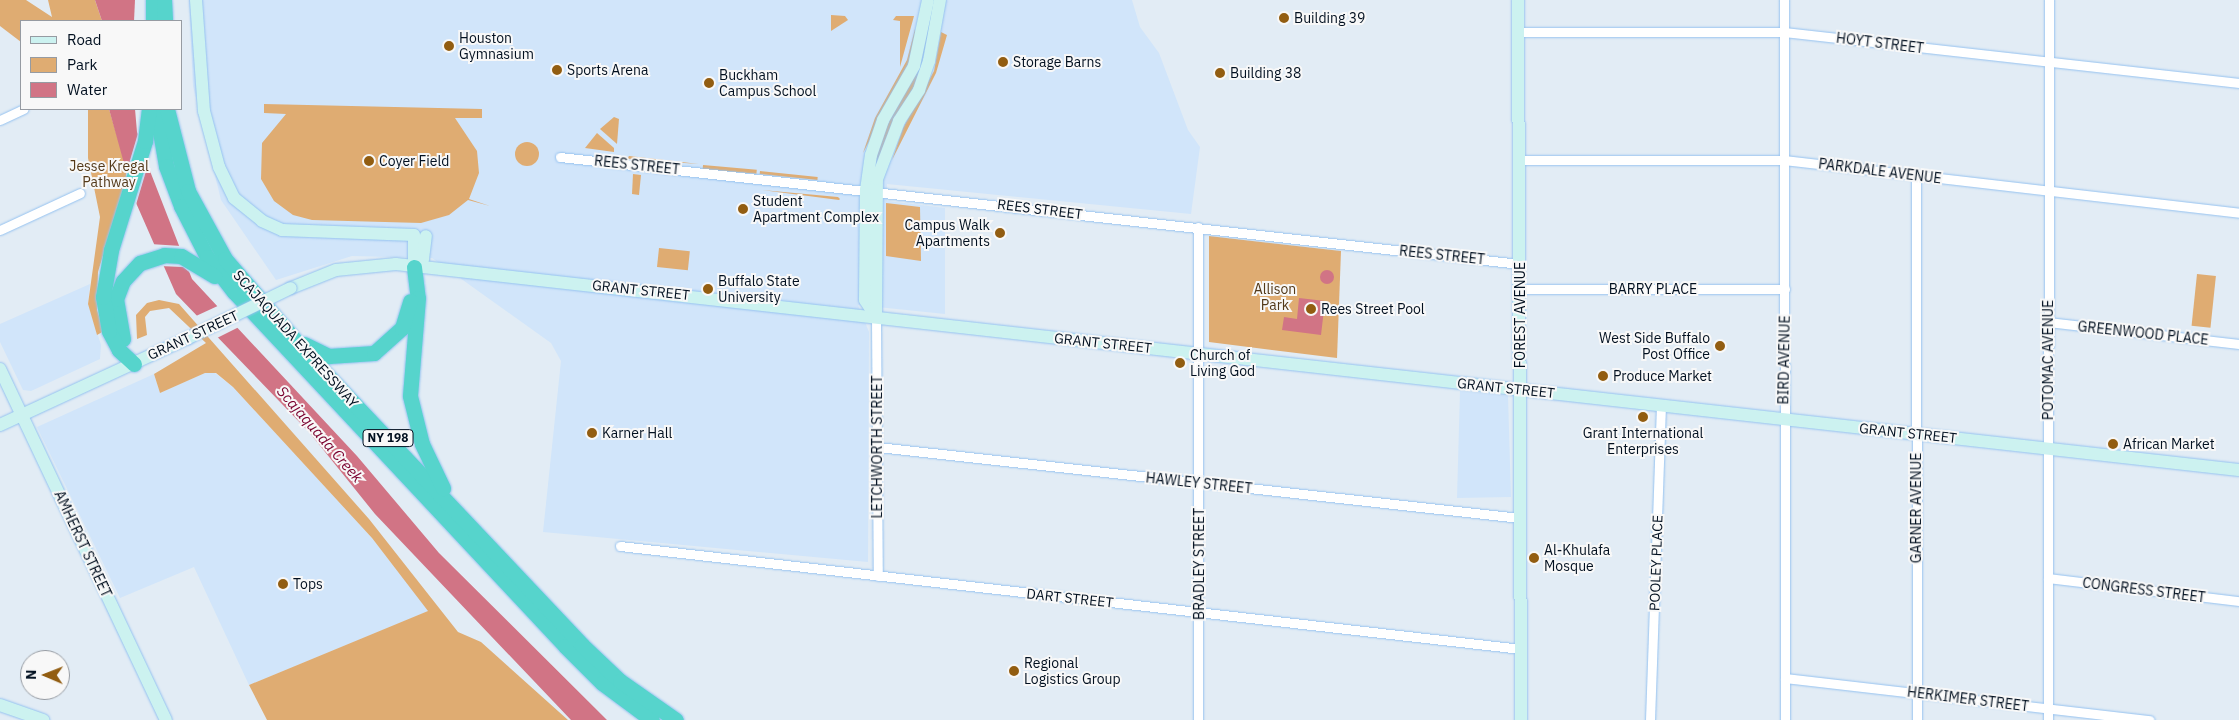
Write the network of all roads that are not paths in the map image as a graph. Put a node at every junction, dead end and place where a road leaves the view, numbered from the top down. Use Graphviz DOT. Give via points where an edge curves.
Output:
graph roads {
  1 [pos="153,0"];
  2 [pos="164,0"];
  3 [pos="196,0"];
  4 [pos="928,0"];
  5 [pos="940,0"];
  6 [pos="1518,0"];
  7 [pos="1784,0"];
  8 [pos="2049,0"];
  9 [pos="153,20"];
  10 [pos="165,20"];
  11 [pos="1519,32"];
  12 [pos="1784,32"];
  13 [pos="2048,62"];
  14 [pos="2239,83"];
  15 [pos="22,110"];
  16 [pos="149,110"];
  17 [pos="156,110"];
  18 [pos="167,110"];
  19 [pos="0,120"];
  20 [pos="560,157"];
  21 [pos="1520,160"];
  22 [pos="1784,160"];
  23 [pos="1916,175"];
  24 [pos="871,190"];
  25 [pos="2048,191"];
  26 [pos="80,193"];
  27 [pos="2239,213"];
  28 [pos="1198,227"];
  29 [pos="0,230"];
  30 [pos="1520,264"];
  31 [pos="414,267"];
  32 [pos="1520,289"];
  33 [pos="1785,289"];
  34 [pos="234,292"];
  35 [pos="876,317"];
  36 [pos="2048,322"];
  37 [pos="292,336"];
  38 [pos="2239,344"];
  39 [pos="1198,353"];
  40 [pos="134,364"];
  41 [pos="0,369"];
  42 [pos="1520,390"];
  43 [pos="1661,407"];
  44 [pos="22,415"];
  45 [pos="1783,420"];
  46 [pos="0,425"];
  47 [pos="1916,433"];
  48 [pos="878,447"];
  49 [pos="2048,449"];
  50 [pos="2239,470"];
  51 [pos="1200,483"];
  52 [pos="455,508"];
  53 [pos="1520,518"];
  54 [pos="620,546"];
  55 [pos="878,576"];
  56 [pos="2048,578"];
  57 [pos="2239,601"];
  58 [pos="1198,613"];
  59 [pos="1521,649"];
  60 [pos="1785,678"];
  61 [pos="1917,693"];
  62 [pos="0,705"];
  63 [pos="2048,708"];
  64 [pos="43,720"];
  65 [pos="166,720"];
  66 [pos="652,720"];
  67 [pos="676,720"];
  68 [pos="1198,720"];
  69 [pos="1521,720"];
  70 [pos="1650,720"];
  71 [pos="1785,720"];
  72 [pos="1917,720"];
  73 [pos="2048,720"];
  74 [pos="2150,720"];
  1 -- 9 [label="highway"];
  2 -- 10 [label="highway"];
  3 -- 31 [label="street" via="204,111 219,167 234,198 256,217 282,230 420,236"];
  4 -- 24 [label="street" via="914,66 883,120"];
  5 -- 24 [label="street" via="929,62 883,157"];
  6 -- 11 [label="street, FOREST AVENUE"];
  7 -- 12 [label="street, BIRD AVENUE"];
  8 -- 13 [label="street, POTOMAC AVENUE"];
  11 -- 12 [label="street, HOYT STREET"];
  11 -- 21 [label="street, FOREST AVENUE"];
  12 -- 13 [label="street, HOYT STREET"];
  12 -- 22 [label="street, BIRD AVENUE"];
  13 -- 14 [label="street, HOYT STREET"];
  13 -- 25 [label="street, POTOMAC AVENUE"];
  15 -- 19 [label="street"];
  16 -- 40 [label="highway" via="145,141 103,297 109,331 119,350"];
  17 -- 34 [label="highway, SCAJAQUADA EXPRESSWAY / NY 198" via="166,166 181,206 207,257"];
  18 -- 37 [label="highway, SCAJAQUADA EXPRESSWAY / NY 198" via="176,157 201,222 225,259"];
  20 -- 24 [label="street, REES STREET"];
  21 -- 22 [label="street, PARKDALE AVENUE"];
  21 -- 30 [label="street, FOREST AVENUE"];
  22 -- 23 [label="street, PARKDALE AVENUE"];
  22 -- 33 [label="street, BIRD AVENUE"];
  23 -- 25 [label="street, PARKDALE AVENUE"];
  23 -- 47 [label="street, GARNER AVENUE"];
  24 -- 28 [label="street, REES STREET"];
  24 -- 35 [label="street, LETCHWORTH STREET"];
  25 -- 27 [label="street, PARKDALE AVENUE"];
  25 -- 36 [label="street, POTOMAC AVENUE"];
  26 -- 29 [label="street"];
  28 -- 30 [label="street, REES STREET"];
  28 -- 39 [label="street, BRADLEY STREET"];
  30 -- 32 [label="street, FOREST AVENUE"];
  31 -- 35 [label="street, GRANT STREET"];
  31 -- 37 [label="highway" via="402,328 374,353 329,356"];
  31 -- 40 [label="street, GRANT STREET, bridge" via="353,266 291,288"];
  31 -- 52 [label="highway" via="418,282 409,378 413,414 429,462"];
  32 -- 33 [label="street, BARRY PLACE"];
  32 -- 42 [label="street, FOREST AVENUE"];
  33 -- 45 [label="street, BIRD AVENUE"];
  34 -- 40 [label="highway" via="192,260 155,257 133,268 116,299 117,322"];
  34 -- 66 [label="highway, SCAJAQUADA EXPRESSWAY / NY 198" via="565,646 602,683"];
  35 -- 39 [label="street, GRANT STREET"];
  35 -- 48 [label="street, LETCHWORTH STREET"];
  36 -- 38 [label="street, GREENWOOD PLACE"];
  36 -- 49 [label="street, POTOMAC AVENUE"];
  37 -- 52 [label="highway, SCAJAQUADA EXPRESSWAY / NY 198"];
  39 -- 42 [label="street, GRANT STREET"];
  39 -- 51 [label="street, BRADLEY STREET"];
  40 -- 44 [label="street, GRANT STREET"];
  41 -- 44 [label="street, AMHERST STREET"];
  42 -- 43 [label="street, GRANT STREET"];
  42 -- 53 [label="street, FOREST AVENUE"];
  43 -- 45 [label="street, GRANT STREET"];
  43 -- 70 [label="street, POOLEY PLACE"];
  44 -- 46 [label="street, GRANT STREET"];
  44 -- 65 [label="street, AMHERST STREET"];
  45 -- 47 [label="street, GRANT STREET"];
  45 -- 60 [label="street, BIRD AVENUE"];
  47 -- 49 [label="street, GRANT STREET"];
  47 -- 61 [label="street, GARNER AVENUE"];
  48 -- 51 [label="street, HAWLEY STREET"];
  48 -- 55 [label="street, LETCHWORTH STREET"];
  49 -- 50 [label="street, GRANT STREET"];
  49 -- 56 [label="street, POTOMAC AVENUE"];
  51 -- 53 [label="street, HAWLEY STREET"];
  51 -- 58 [label="street, BRADLEY STREET"];
  52 -- 67 [label="highway, SCAJAQUADA EXPRESSWAY / NY 198" via="620,682"];
  53 -- 59 [label="street, FOREST AVENUE"];
  54 -- 55 [label="street, DART STREET"];
  55 -- 58 [label="street, DART STREET"];
  56 -- 57 [label="street, CONGRESS STREET"];
  56 -- 63 [label="street, POTOMAC AVENUE"];
  58 -- 59 [label="street, DART STREET"];
  58 -- 68 [label="street, BRADLEY STREET"];
  59 -- 69 [label="street, FOREST AVENUE"];
  60 -- 61 [label="street, HERKIMER STREET"];
  60 -- 71 [label="street, BIRD AVENUE"];
  61 -- 63 [label="street, HERKIMER STREET"];
  61 -- 72 [label="street, GARNER AVENUE"];
  62 -- 64 [label="street"];
  63 -- 73 [label="street, POTOMAC AVENUE"];
  63 -- 74 [label="street, HERKIMER STREET"];
}
